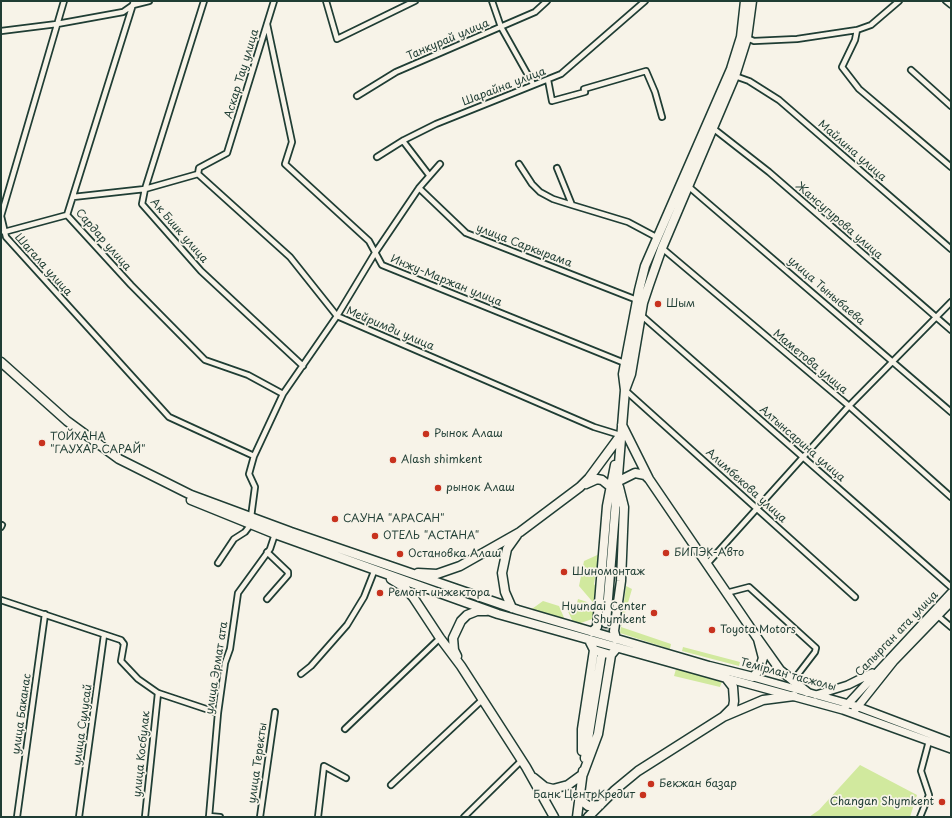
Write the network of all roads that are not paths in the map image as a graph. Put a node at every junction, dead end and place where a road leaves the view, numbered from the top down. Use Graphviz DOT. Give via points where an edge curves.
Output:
graph roads {
  1 [pos="64,1"];
  2 [pos="149,1"];
  3 [pos="204,1"];
  4 [pos="274,1"];
  5 [pos="326,1"];
  6 [pos="415,1"];
  7 [pos="492,1"];
  8 [pos="547,1"];
  9 [pos="645,1"];
  10 [pos="745,1"];
  11 [pos="752,1"];
  12 [pos="899,1"];
  13 [pos="946,1"];
  14 [pos="133,3"];
  15 [pos="951,5"];
  16 [pos="57,24"];
  17 [pos="267,24"];
  18 [pos="501,27"];
  19 [pos="857,30"];
  20 [pos="1,31"];
  21 [pos="747,38"];
  22 [pos="911,70"];
  23 [pos="735,76"];
  24 [pos="548,80"];
  25 [pos="533,84"];
  26 [pos="357,96"];
  27 [pos="951,106"];
  28 [pos="662,117"];
  29 [pos="714,129"];
  30 [pos="403,141"];
  31 [pos="377,157"];
  32 [pos="440,164"];
  33 [pos="519,164"];
  34 [pos="951,167"];
  35 [pos="557,168"];
  36 [pos="198,174"];
  37 [pos="429,175"];
  38 [pos="688,186"];
  39 [pos="419,188"];
  40 [pos="145,189"];
  41 [pos="73,197"];
  42 [pos="572,205"];
  43 [pos="67,215"];
  44 [pos="4,232"];
  45 [pos="658,244"];
  46 [pos="951,249"];
  47 [pos="375,253"];
  48 [pos="637,300"];
  49 [pos="951,302"];
  50 [pos="641,315"];
  51 [pos="336,316"];
  52 [pos="936,316"];
  53 [pos="951,330"];
  54 [pos="892,360"];
  55 [pos="1,362"];
  56 [pos="629,364"];
  57 [pos="303,366"];
  58 [pos="1,370"];
  59 [pos="625,390"];
  60 [pos="283,394"];
  61 [pos="849,406"];
  62 [pos="951,412"];
  63 [pos="622,425"];
  64 [pos="620,435"];
  65 [pos="254,456"];
  66 [pos="803,457"];
  67 [pos="649,479"];
  68 [pos="613,483"];
  69 [pos="580,487"];
  70 [pos="951,497"];
  71 [pos="757,507"];
  72 [pos="251,520"];
  73 [pos="520,532"];
  74 [pos="275,534"];
  75 [pos="267,552"];
  76 [pos="218,563"];
  77 [pos="707,564"];
  78 [pos="392,567"];
  79 [pos="379,571"];
  80 [pos="951,587"];
  81 [pos="726,593"];
  82 [pos="951,593"];
  83 [pos="855,596"];
  84 [pos="1,600"];
  85 [pos="267,600"];
  86 [pos="951,602"];
  87 [pos="512,608"];
  88 [pos="489,610"];
  89 [pos="45,614"];
  90 [pos="938,616"];
  91 [pos="606,623"];
  92 [pos="951,627"];
  93 [pos="594,629"];
  94 [pos="615,635"];
  95 [pos="104,636"];
  96 [pos="440,638"];
  97 [pos="758,640"];
  98 [pos="590,642"];
  99 [pos="594,650"];
  100 [pos="614,652"];
  101 [pos="601,658"];
  102 [pos="461,666"];
  103 [pos="880,668"];
  104 [pos="300,674"];
  105 [pos="753,677"];
  106 [pos="726,678"];
  107 [pos="792,682"];
  108 [pos="158,693"];
  109 [pos="811,694"];
  110 [pos="794,696"];
  111 [pos="482,700"];
  112 [pos="847,703"];
  113 [pos="856,706"];
  114 [pos="843,710"];
  115 [pos="275,712"];
  116 [pos="218,713"];
  117 [pos="853,714"];
  118 [pos="723,716"];
  119 [pos="345,729"];
  120 [pos="929,741"];
  121 [pos="951,742"];
  122 [pos="951,749"];
  123 [pos="523,764"];
  124 [pos="583,774"];
  125 [pos="346,778"];
  126 [pos="391,785"];
  127 [pos="580,794"];
  128 [pos="600,805"];
  129 [pos="209,816"];
  130 [pos="17,817"];
  131 [pos="79,817"];
  132 [pos="145,817"];
  133 [pos="220,817"];
  134 [pos="260,817"];
  135 [pos="318,817"];
  136 [pos="464,817"];
  137 [pos="554,817"];
  138 [pos="577,817"];
  139 [pos="588,817"];
  140 [pos="920,817"];
  1 -- 16 [label="street, Шагала улица"];
  2 -- 14 [label="street"];
  3 -- 40 [label="street, Ак Биик улица"];
  4 -- 17 [label="street, Аскар Тау улица"];
  5 -- 6 [label="street" via="336,39"];
  7 -- 18 [label="street"];
  8 -- 18 [label="street, Танкурай улица" via="535,12"];
  9 -- 24 [label="street, Шарайна улица" via="561,74"];
  10 -- 45 [label="highway" via="741,37 731,68"];
  11 -- 21 [label="highway"];
  12 -- 19 [label="street" via="871,25"];
  13 -- 15 [label="street"];
  14 -- 16 [label="street" via="123,12"];
  14 -- 41 [label="street, Сардар улица"];
  16 -- 20 [label="street"];
  16 -- 44 [label="street, Шагала улица" via="1,216"];
  17 -- 36 [label="street, Аскар Тау улица" via="227,153 199,168"];
  17 -- 47 [label="street, Инжу-Маржан улица" via="292,142 285,164 369,241"];
  18 -- 25 [label="street"];
  18 -- 26 [label="street, Танкурай улица" via="396,72"];
  19 -- 21 [label="street" via="797,39 754,41"];
  19 -- 34 [label="street" via="855,40 843,62 843,71 859,89"];
  21 -- 23 [label="highway"];
  22 -- 27 [label="street"];
  23 -- 29 [label="highway"];
  23 -- 46 [label="street, Майлина улица" via="749,81 779,100"];
  24 -- 25 [label="street, Шарайна улица"];
  24 -- 28 [label="street" via="552,101 585,92 584,89 646,72"];
  25 -- 30 [label="street, Шарайна улица" via="436,124"];
  29 -- 38 [label="highway"];
  29 -- 52 [label="street, Жансугурова улица" via="769,172"];
  30 -- 31 [label="street, Шарайна улица"];
  30 -- 37 [label="street"];
  32 -- 37 [label="street"];
  33 -- 42 [label="street, Маметова улица" via="540,192"];
  35 -- 42 [label="street"];
  36 -- 40 [label="street"];
  36 -- 51 [label="street, Мейримди улица" via="290,257"];
  37 -- 39 [label="street"];
  38 -- 45 [label="highway"];
  38 -- 54 [label="street, улица Тыныбаева"];
  39 -- 47 [label="street"];
  39 -- 48 [label="street, улица Саркырама" via="466,233"];
  40 -- 41 [label="street"];
  40 -- 57 [label="street, Ак Биик улица" via="142,204 201,271"];
  41 -- 43 [label="street, Сардар улица"];
  42 -- 45 [label="street, Маметова улица" via="628,222"];
  43 -- 44 [label="street"];
  43 -- 60 [label="street, Сардар улица" via="205,360 248,375"];
  44 -- 65 [label="street, Шагала улица" via="10,243 170,417"];
  45 -- 48 [label="highway" via="646,266"];
  45 -- 50 [label="highway"];
  45 -- 61 [label="street, Маметова улица"];
  47 -- 51 [label="street"];
  47 -- 56 [label="street, Инжу-Маржан улица" via="382,265"];
  48 -- 56 [label="highway"];
  49 -- 52 [label="street"];
  50 -- 56 [label="highway"];
  50 -- 66 [label="street, Алтынсарина улица"];
  51 -- 57 [label="street"];
  51 -- 64 [label="street, Мейримди улица" via="594,427"];
  52 -- 53 [label="street, Жансугурова улица"];
  52 -- 54 [label="street"];
  54 -- 61 [label="street"];
  54 -- 62 [label="street, улица Тыныбаева"];
  55 -- 72 [label="highway" via="67,421 119,459 191,495"];
  56 -- 59 [label="highway" via="631,374"];
  57 -- 60 [label="street"];
  58 -- 72 [label="highway" via="66,427 116,463 155,484"];
  59 -- 63 [label="highway"];
  59 -- 71 [label="street, Алимбекова улица"];
  60 -- 65 [label="street"];
  61 -- 66 [label="street"];
  61 -- 70 [label="street, Маметова улица"];
  63 -- 64 [label="highway"];
  63 -- 67 [label="highway"];
  64 -- 68 [label="highway"];
  64 -- 69 [label="highway"];
  65 -- 72 [label="street" via="249,474 255,487"];
  66 -- 71 [label="street"];
  66 -- 80 [label="street, Алтынсарина улица"];
  67 -- 68 [label="highway" via="645,475 635,473"];
  67 -- 77 [label="highway"];
  68 -- 69 [label="highway" via="597,479"];
  68 -- 91 [label="highway" via="616,492"];
  68 -- 93 [label="highway"];
  68 -- 94 [label="highway" via="624,506 621,581"];
  69 -- 73 [label="highway"];
  71 -- 77 [label="street"];
  71 -- 83 [label="street, Алимбекова улица"];
  72 -- 74 [label="highway"];
  72 -- 76 [label="street" via="245,532 234,539"];
  72 -- 78 [label="highway"];
  73 -- 78 [label="highway" via="449,570 426,574"];
  73 -- 87 [label="highway" via="507,549 503,561 504,588"];
  74 -- 75 [label="street, улица Эрмат ата"];
  74 -- 79 [label="highway"];
  75 -- 85 [label="street" via="288,572 288,575"];
  75 -- 116 [label="street, улица Эрмат ата" via="238,593"];
  77 -- 81 [label="highway"];
  78 -- 87 [label="highway, Темірлан тасжолы"];
  79 -- 88 [label="highway"];
  79 -- 96 [label="highway" via="413,596"];
  79 -- 104 [label="street" via="347,625 312,666"];
  81 -- 97 [label="highway"];
  81 -- 107 [label="street" via="749,587 816,648"];
  82 -- 103 [label="main road, Сапырган ата улица"];
  84 -- 89 [label="street"];
  86 -- 90 [label="main road, Сапырган ата улица"];
  87 -- 93 [label="highway, Темірлан тасжолы"];
  88 -- 98 [label="highway"];
  88 -- 102 [label="highway" via="467,615 456,629 453,638 454,650"];
  89 -- 95 [label="street"];
  89 -- 130 [label="street, улица Баканас"];
  90 -- 92 [label="street"];
  90 -- 113 [label="main road, Сапырган ата улица" via="894,661"];
  93 -- 94 [label="highway, Темірлан тасжолы"];
  94 -- 105 [label="highway, Темірлан тасжолы"];
  95 -- 108 [label="street" via="121,640 124,644 121,661 138,679"];
  95 -- 131 [label="street, улица Сулусай"];
  96 -- 102 [label="highway"];
  96 -- 119 [label="street"];
  97 -- 105 [label="highway" via="764,658 760,670"];
  97 -- 107 [label="highway"];
  98 -- 99 [label="highway"];
  98 -- 100 [label="highway"];
  99 -- 100 [label="highway"];
  99 -- 124 [label="highway" via="582,729"];
  100 -- 106 [label="highway, Темірлан тасжолы"];
  100 -- 124 [label="highway" via="598,734"];
  101 -- 124 [label="highway"];
  102 -- 111 [label="highway"];
  103 -- 109 [label="main road" via="848,685"];
  103 -- 112 [label="main road, Сапырган ата улица"];
  105 -- 109 [label="main road, Темірлан тасжолы"];
  106 -- 110 [label="main road, Темірлан тасжолы"];
  106 -- 118 [label="highway" via="733,687 734,701 733,707"];
  107 -- 109 [label="highway"];
  108 -- 116 [label="street"];
  108 -- 132 [label="street, улица Косбулак"];
  109 -- 112 [label="main road, Темірлан тасжолы"];
  110 -- 114 [label="main road, Темірлан тасжолы"];
  110 -- 118 [label="highway" via="763,700"];
  111 -- 123 [label="highway"];
  111 -- 126 [label="street"];
  112 -- 113 [label="main road, Темірлан тасжолы"];
  112 -- 114 [label="main road, Сапырган ата улица"];
  113 -- 117 [label="main road, Сапырган ата улица"];
  113 -- 121 [label="main road, Темірлан тасжолы"];
  114 -- 117 [label="main road, Темірлан тасжолы"];
  115 -- 134 [label="street, улица Теректы"];
  116 -- 129 [label="street, улица Эрмат ата"];
  117 -- 120 [label="main road, Темірлан тасжолы"];
  118 -- 128 [label="highway" via="654,759"];
  120 -- 122 [label="main road, Темірлан тасжолы"];
  120 -- 140 [label="street" via="921,771 928,795"];
  123 -- 124 [label="highway" via="538,783 553,789 568,785"];
  123 -- 136 [label="street"];
  123 -- 137 [label="highway"];
  124 -- 127 [label="highway"];
  125 -- 135 [label="street" via="324,766"];
  127 -- 128 [label="highway" via="582,801 588,806"];
  127 -- 138 [label="highway"];
  128 -- 139 [label="highway"];
  129 -- 133 [label="street"];
}
